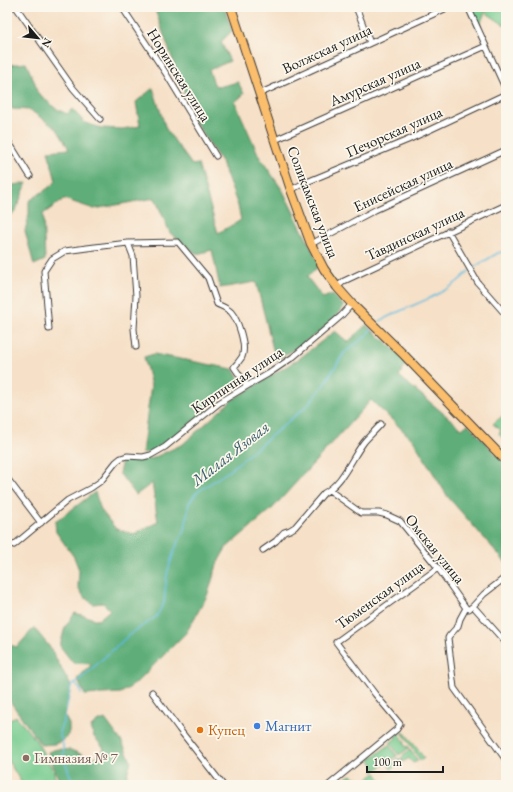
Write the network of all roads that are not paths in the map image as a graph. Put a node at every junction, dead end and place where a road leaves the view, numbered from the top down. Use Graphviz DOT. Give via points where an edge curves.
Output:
graph roads {
  1 [pos="12,7"];
  2 [pos="16,7"];
  3 [pos="122,7"];
  4 [pos="231,7"];
  5 [pos="356,7"];
  6 [pos="449,7"];
  7 [pos="468,7"];
  8 [pos="7,10"];
  9 [pos="370,43"];
  10 [pos="486,46"];
  11 [pos="506,90"];
  12 [pos="259,94"];
  13 [pos="506,94"];
  14 [pos="100,119"];
  15 [pos="7,139"];
  16 [pos="275,140"];
  17 [pos="506,150"];
  18 [pos="216,156"];
  19 [pos="30,176"];
  20 [pos="291,190"];
  21 [pos="506,205"];
  22 [pos="448,231"];
  23 [pos="128,243"];
  24 [pos="311,244"];
  25 [pos="337,287"];
  26 [pos="352,304"];
  27 [pos="506,315"];
  28 [pos="48,328"];
  29 [pos="136,347"];
  30 [pos="247,386"];
  31 [pos="381,424"];
  32 [pos="506,461"];
  33 [pos="7,478"];
  34 [pos="329,490"];
  35 [pos="41,523"];
  36 [pos="14,545"];
  37 [pos="263,550"];
  38 [pos="438,568"];
  39 [pos="506,579"];
  40 [pos="473,606"];
  41 [pos="466,608"];
  42 [pos="506,643"];
  43 [pos="152,692"];
  44 [pos="506,760"];
  45 [pos="223,785"];
  46 [pos="329,785"];
  1 -- 8 [label="street"];
  2 -- 14 [label="street" via="73,88"];
  3 -- 18 [label="street, Норинская улица"];
  4 -- 12 [label="main road, Соликамская улица"];
  5 -- 9 [label="street"];
  6 -- 9 [label="street, Волжская улица"];
  7 -- 10 [label="street"];
  9 -- 12 [label="street, Волжская улица"];
  10 -- 11 [label="street"];
  10 -- 16 [label="street, Амурская улица"];
  12 -- 16 [label="main road, Соликамская улица"];
  13 -- 20 [label="street, Печорская улица" via="408,140"];
  15 -- 19 [label="street"];
  16 -- 20 [label="main road, Соликамская улица"];
  17 -- 24 [label="street, Енисейская улица" via="375,210"];
  20 -- 24 [label="main road, Соликамская улица"];
  21 -- 22 [label="street, Тавдинская улица"];
  22 -- 25 [label="street, Тавдинская улица" via="344,281"];
  22 -- 27 [label="street" via="478,283"];
  23 -- 28 [label="street" via="65,251 52,259 44,271"];
  23 -- 29 [label="street" via="133,256"];
  23 -- 30 [label="street" via="178,242 208,278 217,304 230,311 237,322 244,348 242,357 234,367"];
  24 -- 25 [label="main road, Соликамская улица"];
  25 -- 26 [label="main road, Соликамская улица"];
  26 -- 30 [label="street, Кирпичная улица" via="293,357"];
  26 -- 32 [label="main road, Соликамская улица"];
  30 -- 35 [label="street, Кирпичная улица" via="219,403 166,447 142,457 121,458 101,481 68,500"];
  31 -- 34 [label="street" via="364,442 339,481"];
  33 -- 35 [label="street"];
  34 -- 37 [label="street" via="295,527 284,532"];
  34 -- 38 [label="street, Омская улица" via="361,513 379,513 400,521"];
  35 -- 36 [label="street"];
  38 -- 41 [label="street, Омская улица"];
  38 -- 46 [label="street, Тюменская улица" via="336,642 400,724"];
  39 -- 40 [label="street" via="484,594"];
  40 -- 41 [label="street"];
  40 -- 42 [label="street"];
  41 -- 44 [label="street" via="458,626 448,638 454,688"];
  43 -- 45 [label="street"];
}
